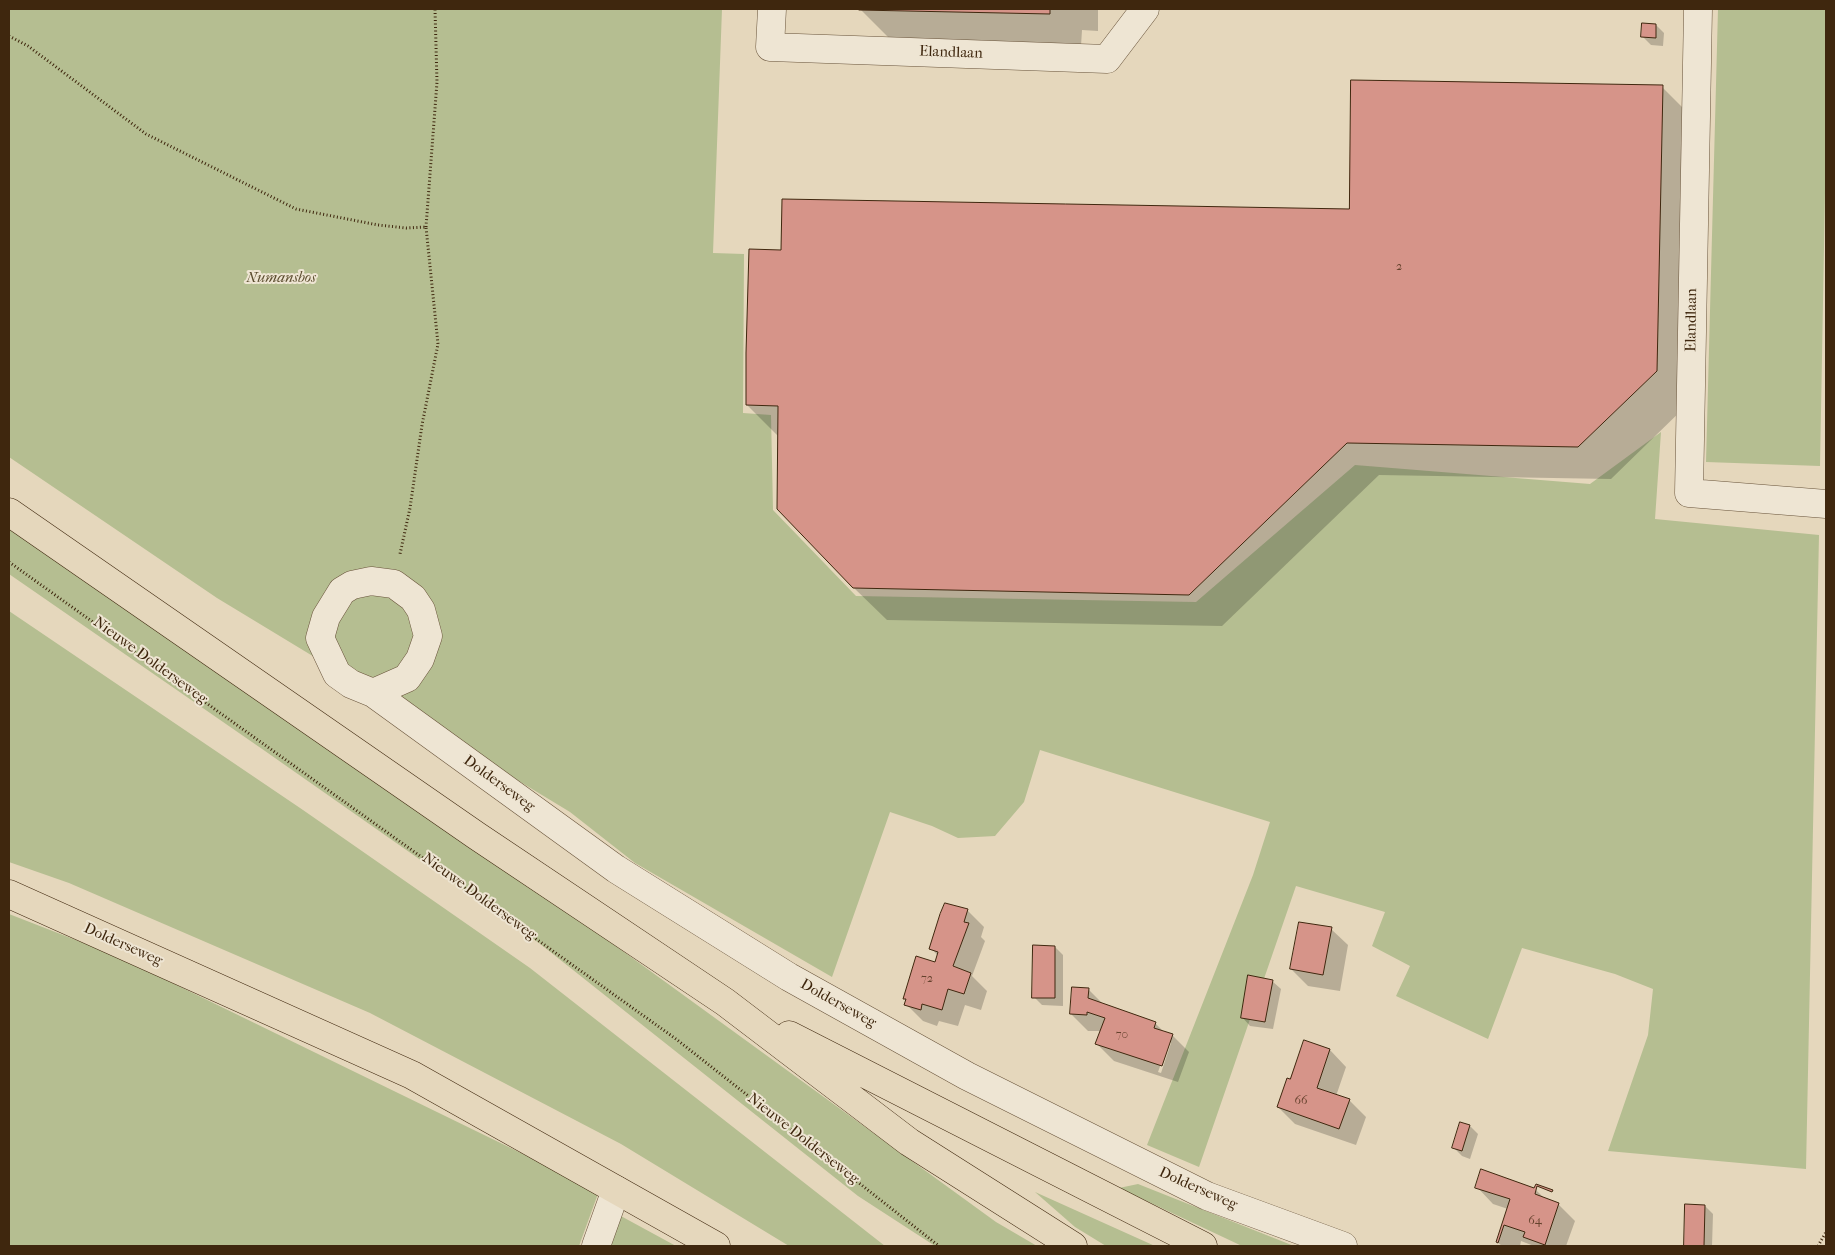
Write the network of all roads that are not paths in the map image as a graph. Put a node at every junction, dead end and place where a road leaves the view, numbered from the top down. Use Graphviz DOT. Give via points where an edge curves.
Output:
graph roads {
  1 [pos="772,9"];
  2 [pos="1145,9"];
  3 [pos="1698,9"];
  4 [pos="1826,504"];
  5 [pos="9,512"];
  6 [pos="372,693"];
  7 [pos="9,894"];
  8 [pos="725,1002"];
  9 [pos="616,1190"];
  10 [pos="596,1246"];
  11 [pos="716,1246"];
  12 [pos="1073,1246"];
  13 [pos="1204,1246"];
  14 [pos="1343,1246"];
  1 -- 2 [label="street, Elandlaan" via="770,47 1107,59"];
  3 -- 4 [label="street, Elandlaan" via="1689,494"];
  5 -- 8 [label="main road" via="468,830"];
  6 -- 6 [label="street, Dolderseweg" via="337,674 320,638 326,617 342,592 352,585 371,580 394,584 413,598 421,610 428,636 420,660 406,678"];
  6 -- 14 [label="street, Dolderseweg" via="616,869 788,977 968,1076 1207,1196"];
  7 -- 9 [label="main road, Dolderseweg" via="412,1075"];
  8 -- 12 [label="main road" via="909,1142"];
  8 -- 13 [label="main road"];
  9 -- 10 [label="street"];
  9 -- 11 [label="main road, Dolderseweg"];
}
